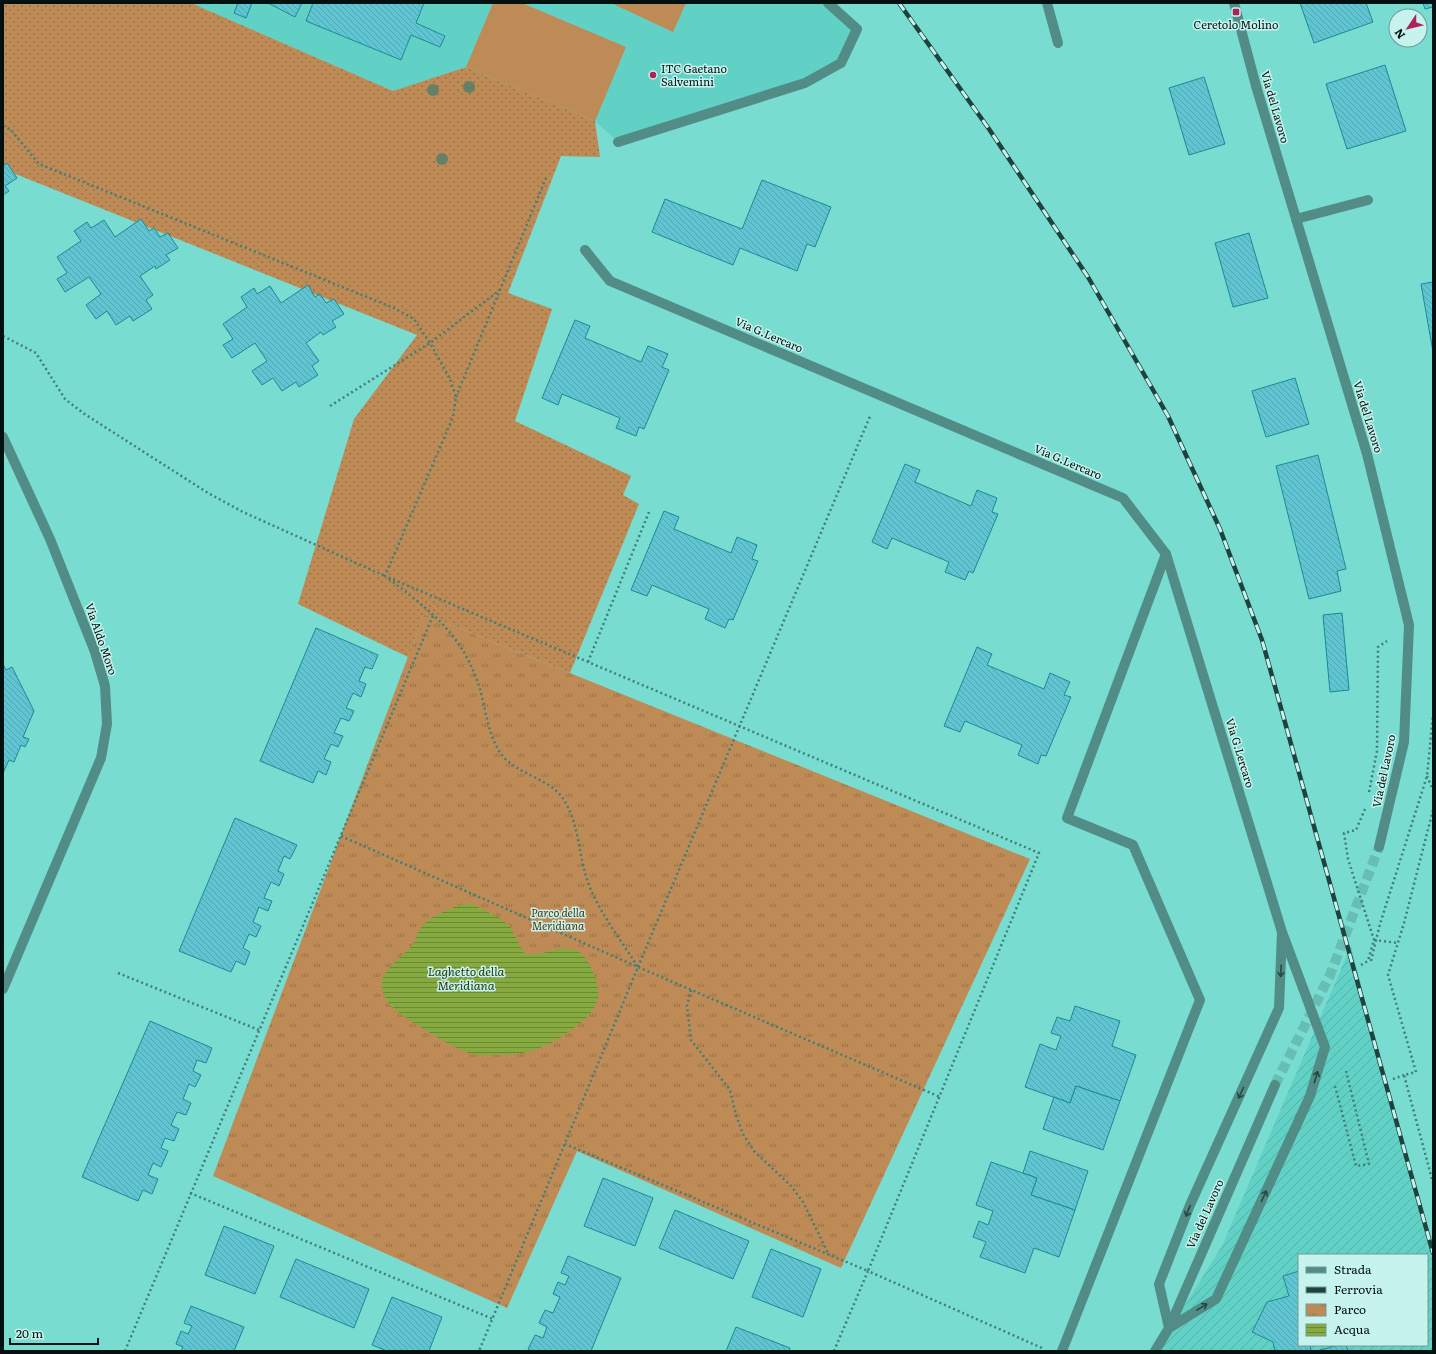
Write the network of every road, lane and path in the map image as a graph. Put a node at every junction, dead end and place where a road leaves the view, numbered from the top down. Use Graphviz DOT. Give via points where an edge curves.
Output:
graph roads {
  1 [pos="828,3"];
  2 [pos="1047,3"];
  3 [pos="1234,3"];
  4 [pos="1058,43"];
  5 [pos="3,126"];
  6 [pos="618,142"];
  7 [pos="546,178"];
  8 [pos="1368,200"];
  9 [pos="1296,219"];
  10 [pos="585,250"];
  11 [pos="500,289"];
  12 [pos="3,336"];
  13 [pos="430,343"];
  14 [pos="879,395"];
  15 [pos="456,397"];
  16 [pos="330,406"];
  17 [pos="3,436"];
  18 [pos="649,512"];
  19 [pos="1166,554"];
  20 [pos="385,576"];
  21 [pos="434,613"];
  22 [pos="1409,625"];
  23 [pos="588,662"];
  24 [pos="1433,715"];
  25 [pos="740,726"];
  26 [pos="1427,776"];
  27 [pos="1433,790"];
  28 [pos="1368,799"];
  29 [pos="1366,806"];
  30 [pos="1433,810"];
  31 [pos="340,836"];
  32 [pos="1379,847"];
  33 [pos="1282,932"];
  34 [pos="1375,940"];
  35 [pos="1398,943"];
  36 [pos="1371,961"];
  37 [pos="1361,965"];
  38 [pos="638,967"];
  39 [pos="118,973"];
  40 [pos="3,989"];
  41 [pos="690,990"];
  42 [pos="259,1030"];
  43 [pos="1346,1071"];
  44 [pos="1404,1075"];
  45 [pos="1393,1079"];
  46 [pos="1335,1084"];
  47 [pos="1275,1085"];
  48 [pos="940,1097"];
  49 [pos="565,1144"];
  50 [pos="1433,1184"];
  51 [pos="190,1193"];
  52 [pos="829,1255"];
  53 [pos="868,1271"];
  54 [pos="493,1319"];
  55 [pos="1169,1328"];
  56 [pos="125,1351"];
  57 [pos="479,1351"];
  58 [pos="834,1351"];
  59 [pos="1048,1351"];
  60 [pos="1062,1351"];
  61 [pos="1155,1351"];
  1 -- 6 [label="street" via="857,29 841,64 805,83"];
  2 -- 4 [label="street"];
  3 -- 9 [label="street, Via del Lavoro"];
  5 -- 13 [label="path" via="11,130 39,164 394,308 414,319"];
  7 -- 11 [label="path"];
  8 -- 9 [label="street"];
  9 -- 22 [label="street, Via del Lavoro" via="1368,454"];
  10 -- 14 [label="street, Via G.Lercaro" via="610,281"];
  11 -- 13 [label="path"];
  11 -- 15 [label="path"];
  12 -- 20 [label="path" via="36,353 65,400 208,493 243,512"];
  13 -- 15 [label="path" via="450,379"];
  13 -- 16 [label="path"];
  14 -- 19 [label="street, Via G.Lercaro" via="1123,498"];
  14 -- 25 [label="path"];
  15 -- 20 [label="path" via="452,417"];
  17 -- 40 [label="street, Via Aldo Moro" via="50,540 95,652 105,686 108,724 101,758"];
  18 -- 23 [label="path"];
  19 -- 33 [label="street, Via G.Lercaro"];
  19 -- 60 [label="street" via="1067,818 1133,845 1200,1000"];
  20 -- 21 [label="path"];
  20 -- 23 [label="path"];
  21 -- 31 [label="path"];
  21 -- 38 [label="path" via="466,655 477,681 498,750 512,765 550,787 563,798 569,808 590,889"];
  22 -- 28 [label="path" via="1378,647 1377,751"];
  22 -- 32 [label="street, Via del Lavoro" via="1404,742"];
  23 -- 25 [label="path"];
  24 -- 26 [label="path"];
  25 -- 38 [label="path"];
  25 -- 48 [label="path" via="1039,853"];
  26 -- 27 [label="path"];
  26 -- 34 [label="path"];
  29 -- 34 [label="path" via="1356,830 1344,833 1348,860"];
  30 -- 35 [label="path"];
  31 -- 38 [label="path"];
  31 -- 42 [label="path"];
  33 -- 55 [label="street, one-way" via="1279,1008 1190,1205 1159,1284"];
  55 -- 33 [label="street, Via G.Lercaro, one-way" via="1216,1299 1310,1096 1325,1047"];
  34 -- 35 [label="path"];
  34 -- 36 [label="path"];
  34 -- 37 [label="path" via="1368,960"];
  35 -- 44 [label="path" via="1388,975 1416,1072"];
  38 -- 41 [label="path"];
  38 -- 49 [label="path"];
  39 -- 42 [label="path"];
  41 -- 48 [label="path"];
  41 -- 52 [label="path" via="687,1006 691,1040 730,1090 743,1134 754,1152 791,1186 803,1202"];
  42 -- 51 [label="path"];
  43 -- 46 [label="path" via="1369,1164 1356,1166"];
  44 -- 45 [label="path"];
  44 -- 50 [label="path"];
  47 -- 55 [label="street, Via del Lavoro"];
  48 -- 53 [label="path"];
  49 -- 52 [label="path"];
  49 -- 54 [label="path"];
  51 -- 54 [label="path"];
  51 -- 56 [label="path"];
  52 -- 53 [label="path"];
  53 -- 58 [label="path"];
  53 -- 59 [label="path"];
  54 -- 57 [label="path"];
  55 -- 61 [label="street, Via del Lavoro"];
}
